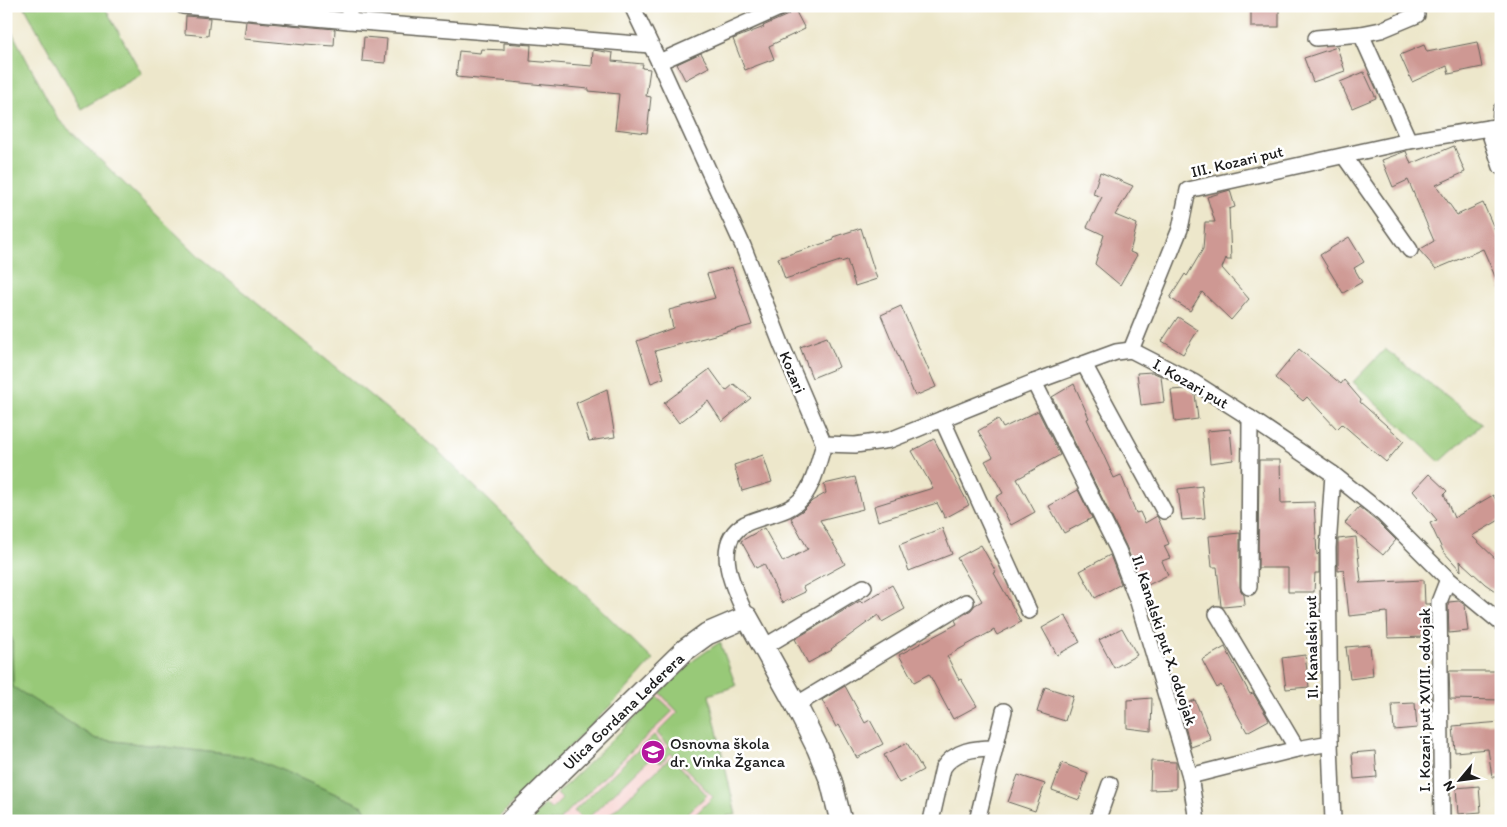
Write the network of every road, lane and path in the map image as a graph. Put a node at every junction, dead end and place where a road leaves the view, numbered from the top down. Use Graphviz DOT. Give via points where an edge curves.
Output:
graph roads {
  1 [pos="183,6"];
  2 [pos="632,6"];
  3 [pos="784,6"];
  4 [pos="349,14"];
  5 [pos="1417,15"];
  6 [pos="1361,34"];
  7 [pos="1316,38"];
  8 [pos="650,45"];
  9 [pos="659,62"];
  10 [pos="1501,110"];
  11 [pos="1496,127"];
  12 [pos="1409,141"];
  13 [pos="1344,156"];
  14 [pos="1501,167"];
  15 [pos="1410,250"];
  16 [pos="1131,350"];
  17 [pos="1084,364"];
  18 [pos="1034,382"];
  19 [pos="1250,418"];
  20 [pos="942,419"];
  21 [pos="824,444"];
  22 [pos="1333,474"];
  23 [pos="1164,511"];
  24 [pos="1448,579"];
  25 [pos="864,587"];
  26 [pos="1249,587"];
  27 [pos="966,602"];
  28 [pos="1029,611"];
  29 [pos="1217,614"];
  30 [pos="747,617"];
  31 [pos="1501,623"];
  32 [pos="764,647"];
  33 [pos="796,705"];
  34 [pos="1004,711"];
  35 [pos="1330,743"];
  36 [pos="994,748"];
  37 [pos="1297,749"];
  38 [pos="1190,776"];
  39 [pos="1110,784"];
  40 [pos="510,821"];
  41 [pos="841,821"];
  42 [pos="931,821"];
  43 [pos="977,821"];
  44 [pos="1097,821"];
  45 [pos="1197,821"];
  46 [pos="1333,821"];
  47 [pos="1442,821"];
  1 -- 4 [label="street"];
  2 -- 8 [label="street, Kozari"];
  3 -- 9 [label="street"];
  4 -- 8 [label="street"];
  5 -- 6 [label="street" via="1381,30"];
  6 -- 7 [label="street"];
  6 -- 12 [label="street"];
  8 -- 9 [label="street, Kozari"];
  9 -- 21 [label="street, Kozari" via="743,246"];
  10 -- 11 [label="street"];
  11 -- 12 [label="street, III. Kozari put"];
  11 -- 14 [label="street"];
  12 -- 13 [label="street, III. Kozari put"];
  13 -- 15 [label="street"];
  13 -- 16 [label="street, III. Kozari put" via="1188,190 1180,229"];
  16 -- 17 [label="street"];
  16 -- 19 [label="street, I. Kozari put" via="1195,383"];
  17 -- 18 [label="street"];
  17 -- 23 [label="street"];
  18 -- 20 [label="street"];
  18 -- 38 [label="street, II. Kanalski put X. odvojak" via="1118,550 1138,602"];
  19 -- 22 [label="street, I. Kozari put"];
  19 -- 26 [label="street"];
  20 -- 21 [label="street" via="890,440 855,445"];
  20 -- 28 [label="street"];
  21 -- 30 [label="street" via="815,474 803,497 787,510 745,525 735,532 729,544 727,564 733,588"];
  22 -- 24 [label="street, I. Kozari put" via="1383,514"];
  22 -- 35 [label="street, II. Kanalski put" via="1328,548"];
  24 -- 31 [label="street, I. Kozari put"];
  24 -- 47 [label="street, I. Kozari put XVIII. odvojak" via="1439,602"];
  25 -- 32 [label="street"];
  27 -- 33 [label="street"];
  29 -- 37 [label="street"];
  30 -- 32 [label="street"];
  30 -- 40 [label="street, Ulica Gordana Lederera" via="707,634 685,650"];
  32 -- 33 [label="street"];
  33 -- 41 [label="street" via="831,781"];
  34 -- 36 [label="street"];
  35 -- 37 [label="street"];
  35 -- 46 [label="street, II. Kanalski put"];
  36 -- 42 [label="street" via="968,750 948,760 943,768"];
  36 -- 43 [label="street"];
  37 -- 38 [label="street"];
  38 -- 45 [label="street, II. Kanalski put X. odvojak"];
  39 -- 44 [label="street"];
}
